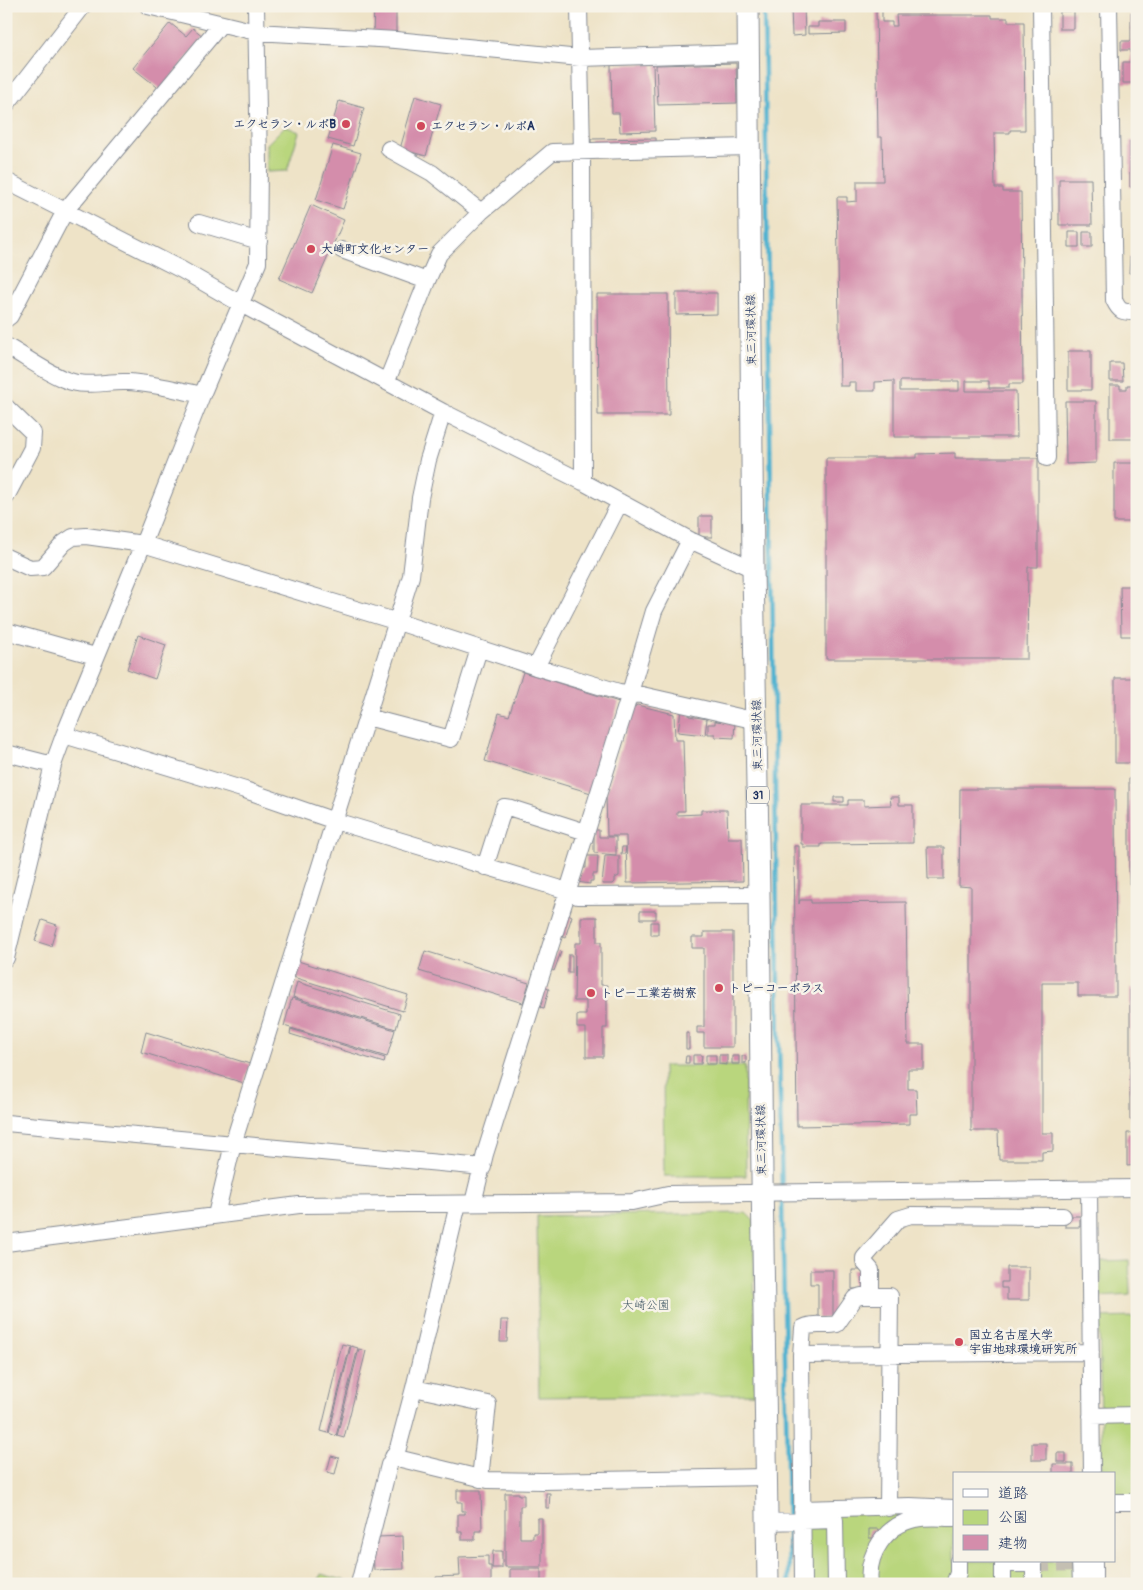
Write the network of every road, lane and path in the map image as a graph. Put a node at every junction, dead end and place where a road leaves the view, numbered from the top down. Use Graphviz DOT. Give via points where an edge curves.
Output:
graph roads {
  1 [pos="84,6"];
  2 [pos="148,6"];
  3 [pos="256,6"];
  4 [pos="579,6"];
  5 [pos="748,6"];
  6 [pos="1041,6"];
  7 [pos="1109,6"];
  8 [pos="221,24"];
  9 [pos="256,32"];
  10 [pos="748,53"];
  11 [pos="580,58"];
  12 [pos="6,105"];
  13 [pos="749,147"];
  14 [pos="389,149"];
  15 [pos="582,152"];
  16 [pos="6,181"];
  17 [pos="64,211"];
  18 [pos="481,212"];
  19 [pos="199,223"];
  20 [pos="259,241"];
  21 [pos="342,250"];
  22 [pos="427,282"];
  23 [pos="242,304"];
  24 [pos="1137,312"];
  25 [pos="6,319"];
  26 [pos="6,346"];
  27 [pos="387,381"];
  28 [pos="202,394"];
  29 [pos="6,407"];
  30 [pos="444,412"];
  31 [pos="1047,458"];
  32 [pos="583,482"];
  33 [pos="6,498"];
  34 [pos="620,502"];
  35 [pos="690,540"];
  36 [pos="143,544"];
  37 [pos="6,557"];
  38 [pos="753,569"];
  39 [pos="398,622"];
  40 [pos="6,630"];
  41 [pos="479,649"];
  42 [pos="95,656"];
  43 [pos="536,667"];
  44 [pos="630,693"];
  45 [pos="367,717"];
  46 [pos="757,720"];
  47 [pos="64,735"];
  48 [pos="6,753"];
  49 [pos="53,765"];
  50 [pos="335,821"];
  51 [pos="586,832"];
  52 [pos="485,867"];
  53 [pos="568,893"];
  54 [pos="760,895"];
  55 [pos="6,958"];
  56 [pos="6,1123"];
  57 [pos="233,1144"];
  58 [pos="483,1167"];
  59 [pos="1137,1188"];
  60 [pos="1089,1189"];
  61 [pos="762,1193"];
  62 [pos="466,1204"];
  63 [pos="216,1215"];
  64 [pos="1063,1216"];
  65 [pos="6,1243"];
  66 [pos="871,1296"];
  67 [pos="1091,1352"];
  68 [pos="890,1354"];
  69 [pos="801,1355"];
  70 [pos="414,1388"];
  71 [pos="1091,1416"];
  72 [pos="1137,1416"];
  73 [pos="393,1457"];
  74 [pos="1092,1472"];
  75 [pos="767,1477"];
  76 [pos="480,1479"];
  77 [pos="1116,1502"];
  78 [pos="1137,1502"];
  79 [pos="888,1508"];
  80 [pos="953,1508"];
  81 [pos="953,1518"];
  82 [pos="790,1519"];
  83 [pos="958,1562"];
  84 [pos="1080,1562"];
  85 [pos="1094,1562"];
  86 [pos="359,1584"];
  87 [pos="768,1584"];
  88 [pos="803,1584"];
  89 [pos="836,1584"];
  90 [pos="870,1584"];
  91 [pos="954,1584"];
  92 [pos="1003,1584"];
  93 [pos="1034,1584"];
  94 [pos="1080,1584"];
  95 [pos="1094,1584"];
  1 -- 12 [label="street"];
  2 -- 8 [label="street"];
  3 -- 9 [label="street"];
  4 -- 11 [label="street"];
  5 -- 10 [label="main road, 東三河環状線 / 31"];
  6 -- 31 [label="street"];
  7 -- 24 [label="street" via="1114,300 1118,309"];
  8 -- 9 [label="street"];
  8 -- 17 [label="street"];
  9 -- 11 [label="street" via="396,40"];
  9 -- 20 [label="street"];
  10 -- 11 [label="street"];
  10 -- 13 [label="main road, 東三河環状線 / 31"];
  11 -- 15 [label="street"];
  13 -- 15 [label="street"];
  13 -- 38 [label="main road, 東三河環状線 / 31"];
  14 -- 18 [label="street" via="432,173"];
  15 -- 18 [label="street" via="552,152"];
  15 -- 32 [label="street"];
  16 -- 17 [label="street"];
  17 -- 23 [label="street"];
  17 -- 25 [label="street"];
  18 -- 22 [label="street" via="439,254"];
  19 -- 20 [label="street"];
  20 -- 23 [label="street" via="258,263"];
  21 -- 22 [label="street"];
  22 -- 27 [label="street"];
  23 -- 27 [label="street"];
  23 -- 28 [label="street"];
  26 -- 28 [label="street" via="67,381 91,385 138,383"];
  27 -- 30 [label="street"];
  28 -- 36 [label="street"];
  29 -- 33 [label="street" via="33,433 33,440"];
  30 -- 32 [label="street"];
  30 -- 39 [label="street" via="428,460 411,576"];
  32 -- 34 [label="street"];
  34 -- 35 [label="street"];
  34 -- 43 [label="street"];
  35 -- 38 [label="street"];
  35 -- 44 [label="street" via="654,611"];
  36 -- 37 [label="street" via="73,537 43,567 30,568"];
  36 -- 39 [label="street"];
  36 -- 42 [label="street"];
  38 -- 46 [label="main road, 東三河環状線 / 31"];
  39 -- 41 [label="street"];
  39 -- 45 [label="street"];
  40 -- 42 [label="street"];
  41 -- 43 [label="street"];
  41 -- 45 [label="street" via="451,739"];
  42 -- 47 [label="street"];
  43 -- 44 [label="street"];
  44 -- 46 [label="street"];
  44 -- 51 [label="street"];
  45 -- 50 [label="street"];
  46 -- 54 [label="main road, 東三河環状線 / 31"];
  47 -- 49 [label="street"];
  47 -- 50 [label="street"];
  48 -- 49 [label="street"];
  49 -- 55 [label="street"];
  50 -- 52 [label="street"];
  50 -- 57 [label="street"];
  51 -- 52 [label="street" via="504,807"];
  51 -- 53 [label="street"];
  52 -- 53 [label="street"];
  53 -- 54 [label="street" via="577,896"];
  53 -- 58 [label="street"];
  54 -- 61 [label="main road, 東三河環状線 / 31"];
  56 -- 57 [label="street"];
  57 -- 58 [label="street"];
  57 -- 63 [label="street"];
  58 -- 62 [label="street"];
  59 -- 60 [label="street"];
  60 -- 61 [label="street"];
  60 -- 67 [label="street"];
  61 -- 62 [label="street" via="668,1194 632,1202"];
  61 -- 75 [label="main road, 東三河環状線 / 31"];
  62 -- 63 [label="street" via="299,1205"];
  62 -- 70 [label="street"];
  63 -- 65 [label="street"];
  64 -- 66 [label="street" via="904,1216 864,1258 871,1270"];
  66 -- 68 [label="street" via="890,1296"];
  66 -- 69 [label="street" via="855,1298 837,1324 805,1326"];
  67 -- 68 [label="street"];
  67 -- 71 [label="street"];
  68 -- 69 [label="street"];
  68 -- 79 [label="street"];
  69 -- 82 [label="street"];
  70 -- 73 [label="street"];
  70 -- 76 [label="street" via="488,1404"];
  71 -- 72 [label="street"];
  71 -- 74 [label="street"];
  73 -- 76 [label="street"];
  73 -- 86 [label="street"];
  75 -- 76 [label="street"];
  75 -- 82 [label="main road, 東三河環状線 / 31"];
  77 -- 78 [label="street"];
  79 -- 80 [label="street"];
  79 -- 82 [label="street"];
  81 -- 90 [label="street" via="917,1518 901,1523 889,1532 872,1558"];
  82 -- 87 [label="main road, 東三河環状線 / 31"];
  82 -- 88 [label="street"];
  82 -- 89 [label="street" via="835,1520"];
  83 -- 91 [label="street"];
  84 -- 94 [label="street"];
  85 -- 95 [label="street"];
  92 -- 93 [label="street" via="1003,1564 1034,1564"];
}
